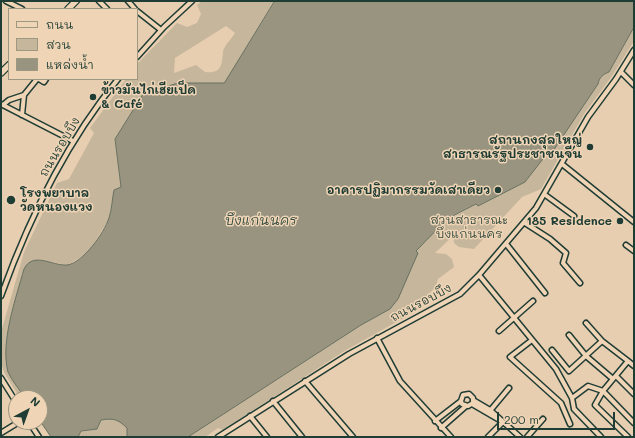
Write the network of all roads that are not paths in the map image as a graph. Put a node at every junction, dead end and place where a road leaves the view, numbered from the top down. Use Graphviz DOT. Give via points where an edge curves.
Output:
graph roads {
  1 [pos="6,1"];
  2 [pos="192,1"];
  3 [pos="20,8"];
  4 [pos="138,12"];
  5 [pos="161,30"];
  6 [pos="634,50"];
  7 [pos="139,51"];
  8 [pos="621,72"];
  9 [pos="37,80"];
  10 [pos="117,80"];
  11 [pos="634,85"];
  12 [pos="24,94"];
  13 [pos="2,104"];
  14 [pos="22,115"];
  15 [pos="73,141"];
  16 [pos="562,164"];
  17 [pos="544,194"];
  18 [pos="574,216"];
  19 [pos="634,222"];
  20 [pos="525,223"];
  21 [pos="507,245"];
  22 [pos="626,245"];
  23 [pos="634,251"];
  24 [pos="479,276"];
  25 [pos="580,283"];
  26 [pos="545,293"];
  27 [pos="1,296"];
  28 [pos="533,301"];
  29 [pos="515,318"];
  30 [pos="586,323"];
  31 [pos="499,331"];
  32 [pos="569,335"];
  33 [pos="376,338"];
  34 [pos="532,340"];
  35 [pos="602,341"];
  36 [pos="552,350"];
  37 [pos="586,356"];
  38 [pos="628,361"];
  39 [pos="634,366"];
  40 [pos="615,377"];
  41 [pos="1,378"];
  42 [pos="305,381"];
  43 [pos="3,385"];
  44 [pos="510,388"];
  45 [pos="603,391"];
  46 [pos="634,394"];
  47 [pos="572,398"];
  48 [pos="273,401"];
  49 [pos="461,401"];
  50 [pos="472,402"];
  51 [pos="466,406"];
  52 [pos="489,412"];
  53 [pos="250,416"];
  54 [pos="544,419"];
  55 [pos="435,422"];
  56 [pos="503,422"];
  57 [pos="634,423"];
  58 [pos="570,424"];
  59 [pos="442,428"];
  60 [pos="221,436"];
  61 [pos="267,437"];
  62 [pos="302,437"];
  63 [pos="353,437"];
  64 [pos="451,437"];
  65 [pos="488,437"];
  66 [pos="520,437"];
  67 [pos="527,437"];
  68 [pos="601,437"];
  69 [pos="628,437"];
  1 -- 3 [label="street"];
  2 -- 5 [label="street"];
  4 -- 5 [label="street"];
  5 -- 7 [label="street"];
  6 -- 8 [label="street, ถนนรอบบึง"];
  8 -- 11 [label="street"];
  8 -- 16 [label="street, ถนนรอบบึง" via="588,117"];
  9 -- 12 [label="street"];
  10 -- 15 [label="street, ถนนรอบบึง"];
  12 -- 13 [label="street"];
  12 -- 14 [label="street"];
  13 -- 14 [label="street"];
  14 -- 15 [label="street"];
  15 -- 27 [label="street, ถนนรอบบึง" via="19,245"];
  16 -- 17 [label="street, ถนนรอบบึง"];
  16 -- 19 [label="street"];
  17 -- 18 [label="street"];
  17 -- 20 [label="street, ถนนรอบบึง"];
  20 -- 21 [label="street, ถนนรอบบึง"];
  20 -- 25 [label="street" via="566,253 563,263"];
  21 -- 24 [label="street, ถนนรอบบึง"];
  21 -- 26 [label="street"];
  22 -- 23 [label="street"];
  24 -- 29 [label="street"];
  24 -- 33 [label="street, ถนนรอบบึง" via="460,294"];
  28 -- 29 [label="street"];
  29 -- 31 [label="street"];
  29 -- 34 [label="street"];
  30 -- 35 [label="street"];
  32 -- 37 [label="street"];
  33 -- 42 [label="street, ถนนรอบบึง"];
  33 -- 55 [label="street" via="400,381"];
  34 -- 47 [label="street" via="556,369"];
  34 -- 58 [label="street" via="510,357 561,403"];
  35 -- 37 [label="street"];
  35 -- 38 [label="street"];
  36 -- 37 [label="street" via="569,370"];
  37 -- 40 [label="street"];
  38 -- 39 [label="street"];
  38 -- 40 [label="street"];
  40 -- 45 [label="street"];
  40 -- 46 [label="street"];
  41 -- 43 [label="street"];
  42 -- 48 [label="street, ถนนรอบบึง"];
  42 -- 63 [label="street"];
  44 -- 52 [label="street"];
  45 -- 47 [label="street" via="588,386"];
  45 -- 57 [label="street"];
  45 -- 69 [label="street" via="595,405"];
  47 -- 68 [label="street" via="574,409"];
  48 -- 53 [label="street, ถนนรอบบึง"];
  48 -- 62 [label="street"];
  49 -- 50 [label="street" via="462,396 467,393 472,396"];
  49 -- 51 [label="street"];
  49 -- 55 [label="street"];
  50 -- 51 [label="street"];
  50 -- 52 [label="street"];
  51 -- 59 [label="street"];
  52 -- 56 [label="street"];
  53 -- 60 [label="street, ถนนรอบบึง"];
  53 -- 61 [label="street"];
  54 -- 67 [label="street"];
  55 -- 59 [label="street"];
  56 -- 65 [label="street"];
  56 -- 66 [label="street"];
  59 -- 64 [label="street"];
}
